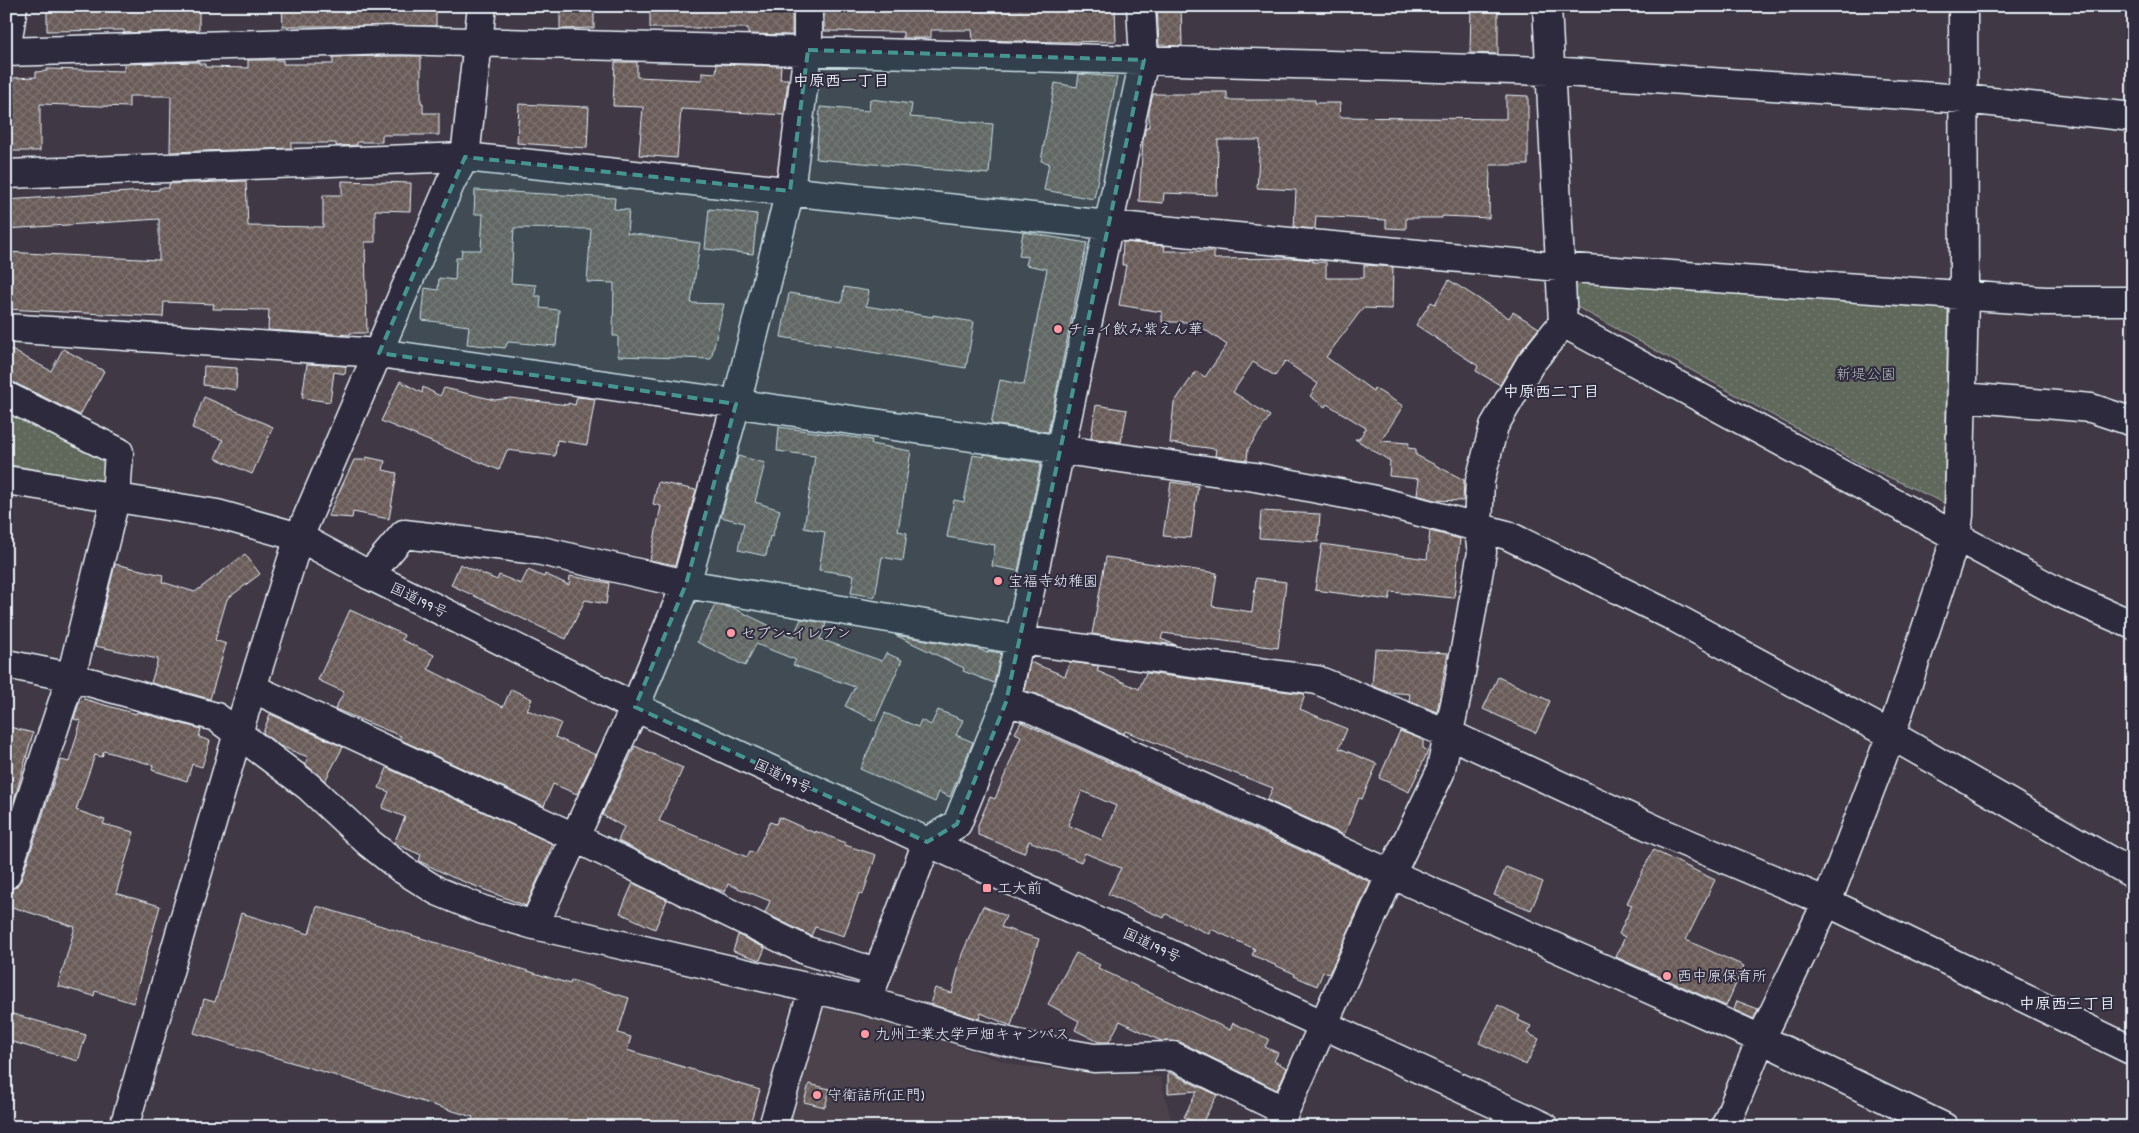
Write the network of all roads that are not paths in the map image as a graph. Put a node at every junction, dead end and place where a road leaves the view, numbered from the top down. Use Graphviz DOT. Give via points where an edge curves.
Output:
graph roads {
  1 [pos="13,6"];
  2 [pos="482,6"];
  3 [pos="808,6"];
  4 [pos="1141,6"];
  5 [pos="1547,6"];
  6 [pos="1963,6"];
  7 [pos="479,42"];
  8 [pos="808,50"];
  9 [pos="6,52"];
  10 [pos="1144,60"];
  11 [pos="1550,71"];
  12 [pos="1964,99"];
  13 [pos="2133,117"];
  14 [pos="466,157"];
  15 [pos="6,174"];
  16 [pos="790,192"];
  17 [pos="1108,225"];
  18 [pos="1558,267"];
  19 [pos="1964,294"];
  20 [pos="2133,301"];
  21 [pos="1563,323"];
  22 [pos="6,328"];
  23 [pos="379,353"];
  24 [pos="6,396"];
  25 [pos="1963,397"];
  26 [pos="736,404"];
  27 [pos="2133,422"];
  28 [pos="1059,450"];
  29 [pos="6,480"];
  30 [pos="116,496"];
  31 [pos="1478,526"];
  32 [pos="299,537"];
  33 [pos="1956,537"];
  34 [pos="369,575"];
  35 [pos="686,584"];
  36 [pos="2133,625"];
  37 [pos="1020,640"];
  38 [pos="6,664"];
  39 [pos="71,677"];
  40 [pos="252,688"];
  41 [pos="1006,702"];
  42 [pos="636,707"];
  43 [pos="238,733"];
  44 [pos="1449,734"];
  45 [pos="1891,735"];
  46 [pos="576,838"];
  47 [pos="927,842"];
  48 [pos="1391,874"];
  49 [pos="2133,874"];
  50 [pos="6,875"];
  51 [pos="1827,902"];
  52 [pos="534,925"];
  53 [pos="876,972"];
  54 [pos="813,989"];
  55 [pos="866,1001"];
  56 [pos="1324,1023"];
  57 [pos="1761,1039"];
  58 [pos="2133,1051"];
  59 [pos="1281,1119"];
  60 [pos="124,1127"];
  61 [pos="773,1127"];
  62 [pos="1545,1127"];
  63 [pos="1725,1127"];
  64 [pos="1944,1127"];
  1 -- 9 [label="main road"];
  2 -- 7 [label="main road"];
  3 -- 8 [label="main road"];
  4 -- 10 [label="main road"];
  5 -- 11 [label="main road"];
  6 -- 12 [label="main road"];
  7 -- 8 [label="main road"];
  7 -- 9 [label="main road" via="393,40"];
  7 -- 14 [label="main road"];
  8 -- 10 [label="main road"];
  8 -- 16 [label="main road"];
  10 -- 11 [label="main road"];
  10 -- 17 [label="main road"];
  11 -- 12 [label="main road"];
  11 -- 18 [label="main road"];
  12 -- 13 [label="main road"];
  12 -- 19 [label="main road"];
  14 -- 15 [label="main road"];
  14 -- 16 [label="main road"];
  14 -- 23 [label="main road" via="451,182"];
  16 -- 17 [label="main road"];
  16 -- 26 [label="main road"];
  17 -- 18 [label="main road"];
  17 -- 28 [label="main road"];
  18 -- 19 [label="main road"];
  18 -- 21 [label="main road"];
  19 -- 20 [label="main road" via="2045,301"];
  19 -- 25 [label="main road"];
  21 -- 31 [label="main road" via="1530,364 1494,426 1480,481"];
  21 -- 33 [label="main road"];
  22 -- 23 [label="main road"];
  23 -- 26 [label="main road"];
  23 -- 32 [label="main road"];
  24 -- 30 [label="main road" via="119,452"];
  25 -- 27 [label="main road" via="2091,408"];
  25 -- 33 [label="main road" via="1960,515"];
  26 -- 28 [label="main road"];
  26 -- 35 [label="main road"];
  28 -- 31 [label="main road" via="1255,477 1371,499"];
  28 -- 37 [label="main road"];
  29 -- 30 [label="main road, 国道199号"];
  30 -- 32 [label="main road, 国道199号" via="217,514"];
  30 -- 39 [label="main road"];
  31 -- 44 [label="main road" via="1482,552"];
  31 -- 45 [label="main road" via="1507,535 1670,615"];
  32 -- 34 [label="main road, 国道199号"];
  32 -- 40 [label="main road"];
  33 -- 36 [label="main road" via="2060,593"];
  33 -- 45 [label="main road"];
  34 -- 35 [label="main road" via="404,534 538,550"];
  34 -- 42 [label="main road, 国道199号"];
  35 -- 37 [label="main road"];
  35 -- 42 [label="main road"];
  37 -- 41 [label="main road"];
  37 -- 44 [label="main road" via="1317,680"];
  38 -- 39 [label="main road"];
  39 -- 43 [label="main road" via="216,717"];
  39 -- 50 [label="main road"];
  40 -- 43 [label="main road"];
  40 -- 46 [label="main road"];
  41 -- 47 [label="main road" via="957,824"];
  41 -- 48 [label="main road" via="1030,708"];
  42 -- 46 [label="main road"];
  42 -- 47 [label="main road, 国道199号"];
  43 -- 52 [label="main road" via="308,786 402,869 437,891 483,910"];
  43 -- 60 [label="main road"];
  44 -- 48 [label="main road" via="1440,773"];
  44 -- 51 [label="main road" via="1663,833"];
  45 -- 49 [label="main road"];
  45 -- 51 [label="main road"];
  46 -- 52 [label="main road"];
  46 -- 53 [label="main road" via="807,952"];
  47 -- 53 [label="main road"];
  47 -- 56 [label="main road, 国道199号"];
  48 -- 56 [label="main road"];
  48 -- 57 [label="main road"];
  51 -- 57 [label="main road"];
  51 -- 58 [label="main road"];
  52 -- 54 [label="main road"];
  53 -- 55 [label="main road"];
  54 -- 55 [label="main road"];
  54 -- 61 [label="main road"];
  55 -- 59 [label="main road" via="1031,1047 1094,1058 1173,1056"];
  56 -- 59 [label="main road"];
  56 -- 62 [label="main road, 国道199号"];
  57 -- 63 [label="main road"];
  57 -- 64 [label="main road"];
}
